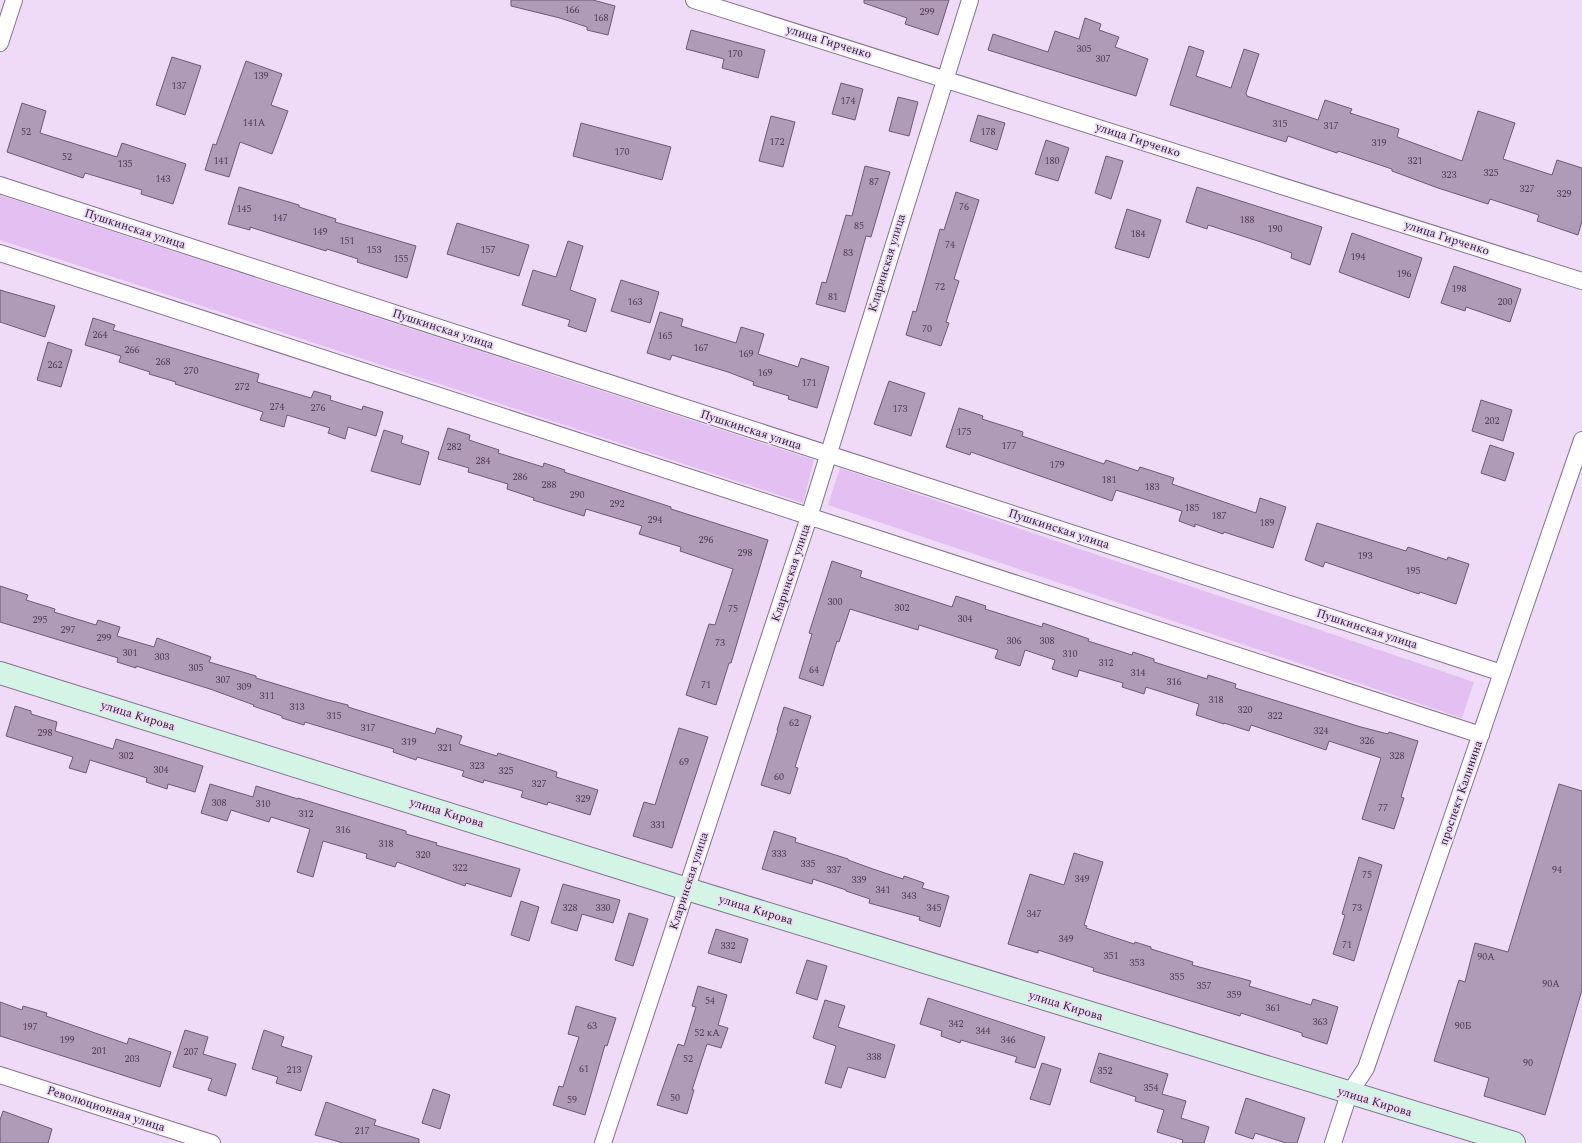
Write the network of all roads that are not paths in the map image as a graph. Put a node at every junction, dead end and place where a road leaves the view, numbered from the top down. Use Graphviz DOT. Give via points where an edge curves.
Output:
graph roads {
  1 [pos="14,0"];
  2 [pos="694,0"];
  3 [pos="970,0"];
  4 [pos="0,43"];
  5 [pos="944,78"];
  6 [pos="0,185"];
  7 [pos="0,253"];
  8 [pos="1582,281"];
  9 [pos="1582,440"];
  10 [pos="827,454"];
  11 [pos="809,517"];
  12 [pos="0,673"];
  13 [pos="1502,673"];
  14 [pos="1481,735"];
  15 [pos="687,889"];
  16 [pos="0,1075"];
  17 [pos="1349,1094"];
  18 [pos="212,1143"];
  19 [pos="603,1143"];
  20 [pos="1333,1143"];
  21 [pos="1514,1143"];
  1 -- 4 [label="street"];
  2 -- 5 [label="street, улица Гирченко"];
  3 -- 5 [label="street, Кларинская улица"];
  5 -- 8 [label="street, улица Гирченко"];
  5 -- 10 [label="street, Кларинская улица"];
  6 -- 10 [label="street, Пушкинская улица"];
  7 -- 11 [label="street"];
  9 -- 13 [label="street, проспект Калинина"];
  10 -- 11 [label="street, Кларинская улица"];
  10 -- 13 [label="street, Пушкинская улица"];
  11 -- 14 [label="street"];
  11 -- 15 [label="street, Кларинская улица"];
  12 -- 15 [label="street, улица Кирова"];
  13 -- 14 [label="street, проспект Калинина"];
  14 -- 17 [label="street, проспект Калинина" via="1366,1068"];
  15 -- 17 [label="street, улица Кирова"];
  15 -- 19 [label="street, Кларинская улица"];
  16 -- 18 [label="street, Революционная улица"];
  17 -- 20 [label="street, проспект Калинина"];
  17 -- 21 [label="street, улица Кирова"];
}
